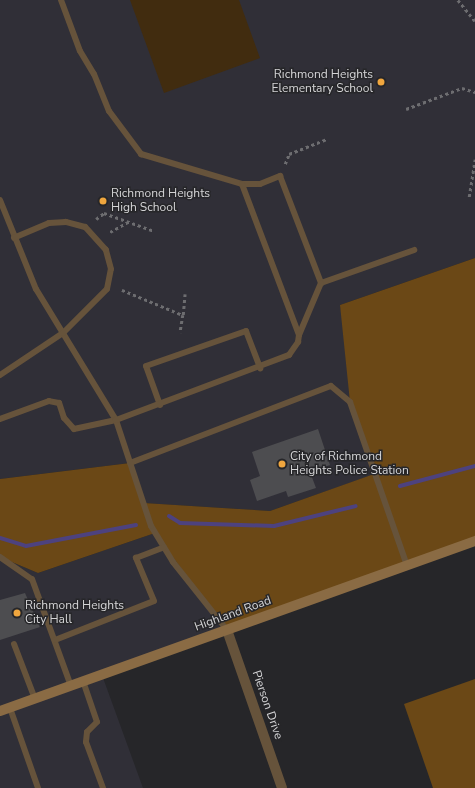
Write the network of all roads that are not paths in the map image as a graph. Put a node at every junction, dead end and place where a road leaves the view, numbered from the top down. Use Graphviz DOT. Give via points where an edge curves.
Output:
graph roads {
  1 [pos="61,0"];
  2 [pos="242,184"];
  3 [pos="0,200"];
  4 [pos="14,238"];
  5 [pos="414,250"];
  6 [pos="321,282"];
  7 [pos="63,333"];
  8 [pos="299,335"];
  9 [pos="260,368"];
  10 [pos="0,375"];
  11 [pos="160,405"];
  12 [pos="0,419"];
  13 [pos="116,420"];
  14 [pos="130,463"];
  15 [pos="475,541"];
  16 [pos="164,547"];
  17 [pos="0,558"];
  18 [pos="406,566"];
  19 [pos="226,630"];
  20 [pos="55,640"];
  21 [pos="14,644"];
  22 [pos="83,681"];
  23 [pos="71,686"];
  24 [pos="35,699"];
  25 [pos="5,710"];
  26 [pos="38,788"];
  27 [pos="103,788"];
  28 [pos="282,788"];
  1 -- 2 [label="lane" via="80,51 94,74 109,111 141,154"];
  2 -- 6 [label="lane" via="260,184 280,176"];
  2 -- 8 [label="lane"];
  3 -- 4 [label="lane"];
  4 -- 7 [label="lane" via="36,289"];
  4 -- 7 [label="lane" via="49,223 66,222 94,232 106,250 111,269 107,289"];
  5 -- 6 [label="lane"];
  6 -- 8 [label="lane"];
  7 -- 10 [label="lane"];
  7 -- 13 [label="lane"];
  8 -- 9 [label="lane" via="289,355"];
  9 -- 11 [label="lane"];
  9 -- 11 [label="lane" via="246,331 146,366"];
  11 -- 13 [label="lane"];
  12 -- 13 [label="lane" via="49,401 59,403 64,418 74,429"];
  13 -- 14 [label="lane"];
  14 -- 16 [label="lane" via="151,526"];
  14 -- 18 [label="lane" via="331,386 350,402"];
  15 -- 18 [label="street, Highland Road"];
  16 -- 19 [label="lane"];
  16 -- 20 [label="lane" via="136,558 154,601"];
  17 -- 20 [label="lane" via="32,579"];
  18 -- 19 [label="street, Highland Road"];
  19 -- 22 [label="street, Highland Road"];
  19 -- 28 [label="street, Pierson Drive"];
  20 -- 23 [label="lane"];
  21 -- 24 [label="lane"];
  22 -- 23 [label="street, Highland Road"];
  22 -- 27 [label="lane" via="97,722 87,732 86,742"];
  23 -- 24 [label="street, Highland Road"];
  24 -- 25 [label="street, Highland Road"];
  25 -- 26 [label="lane"];
}
